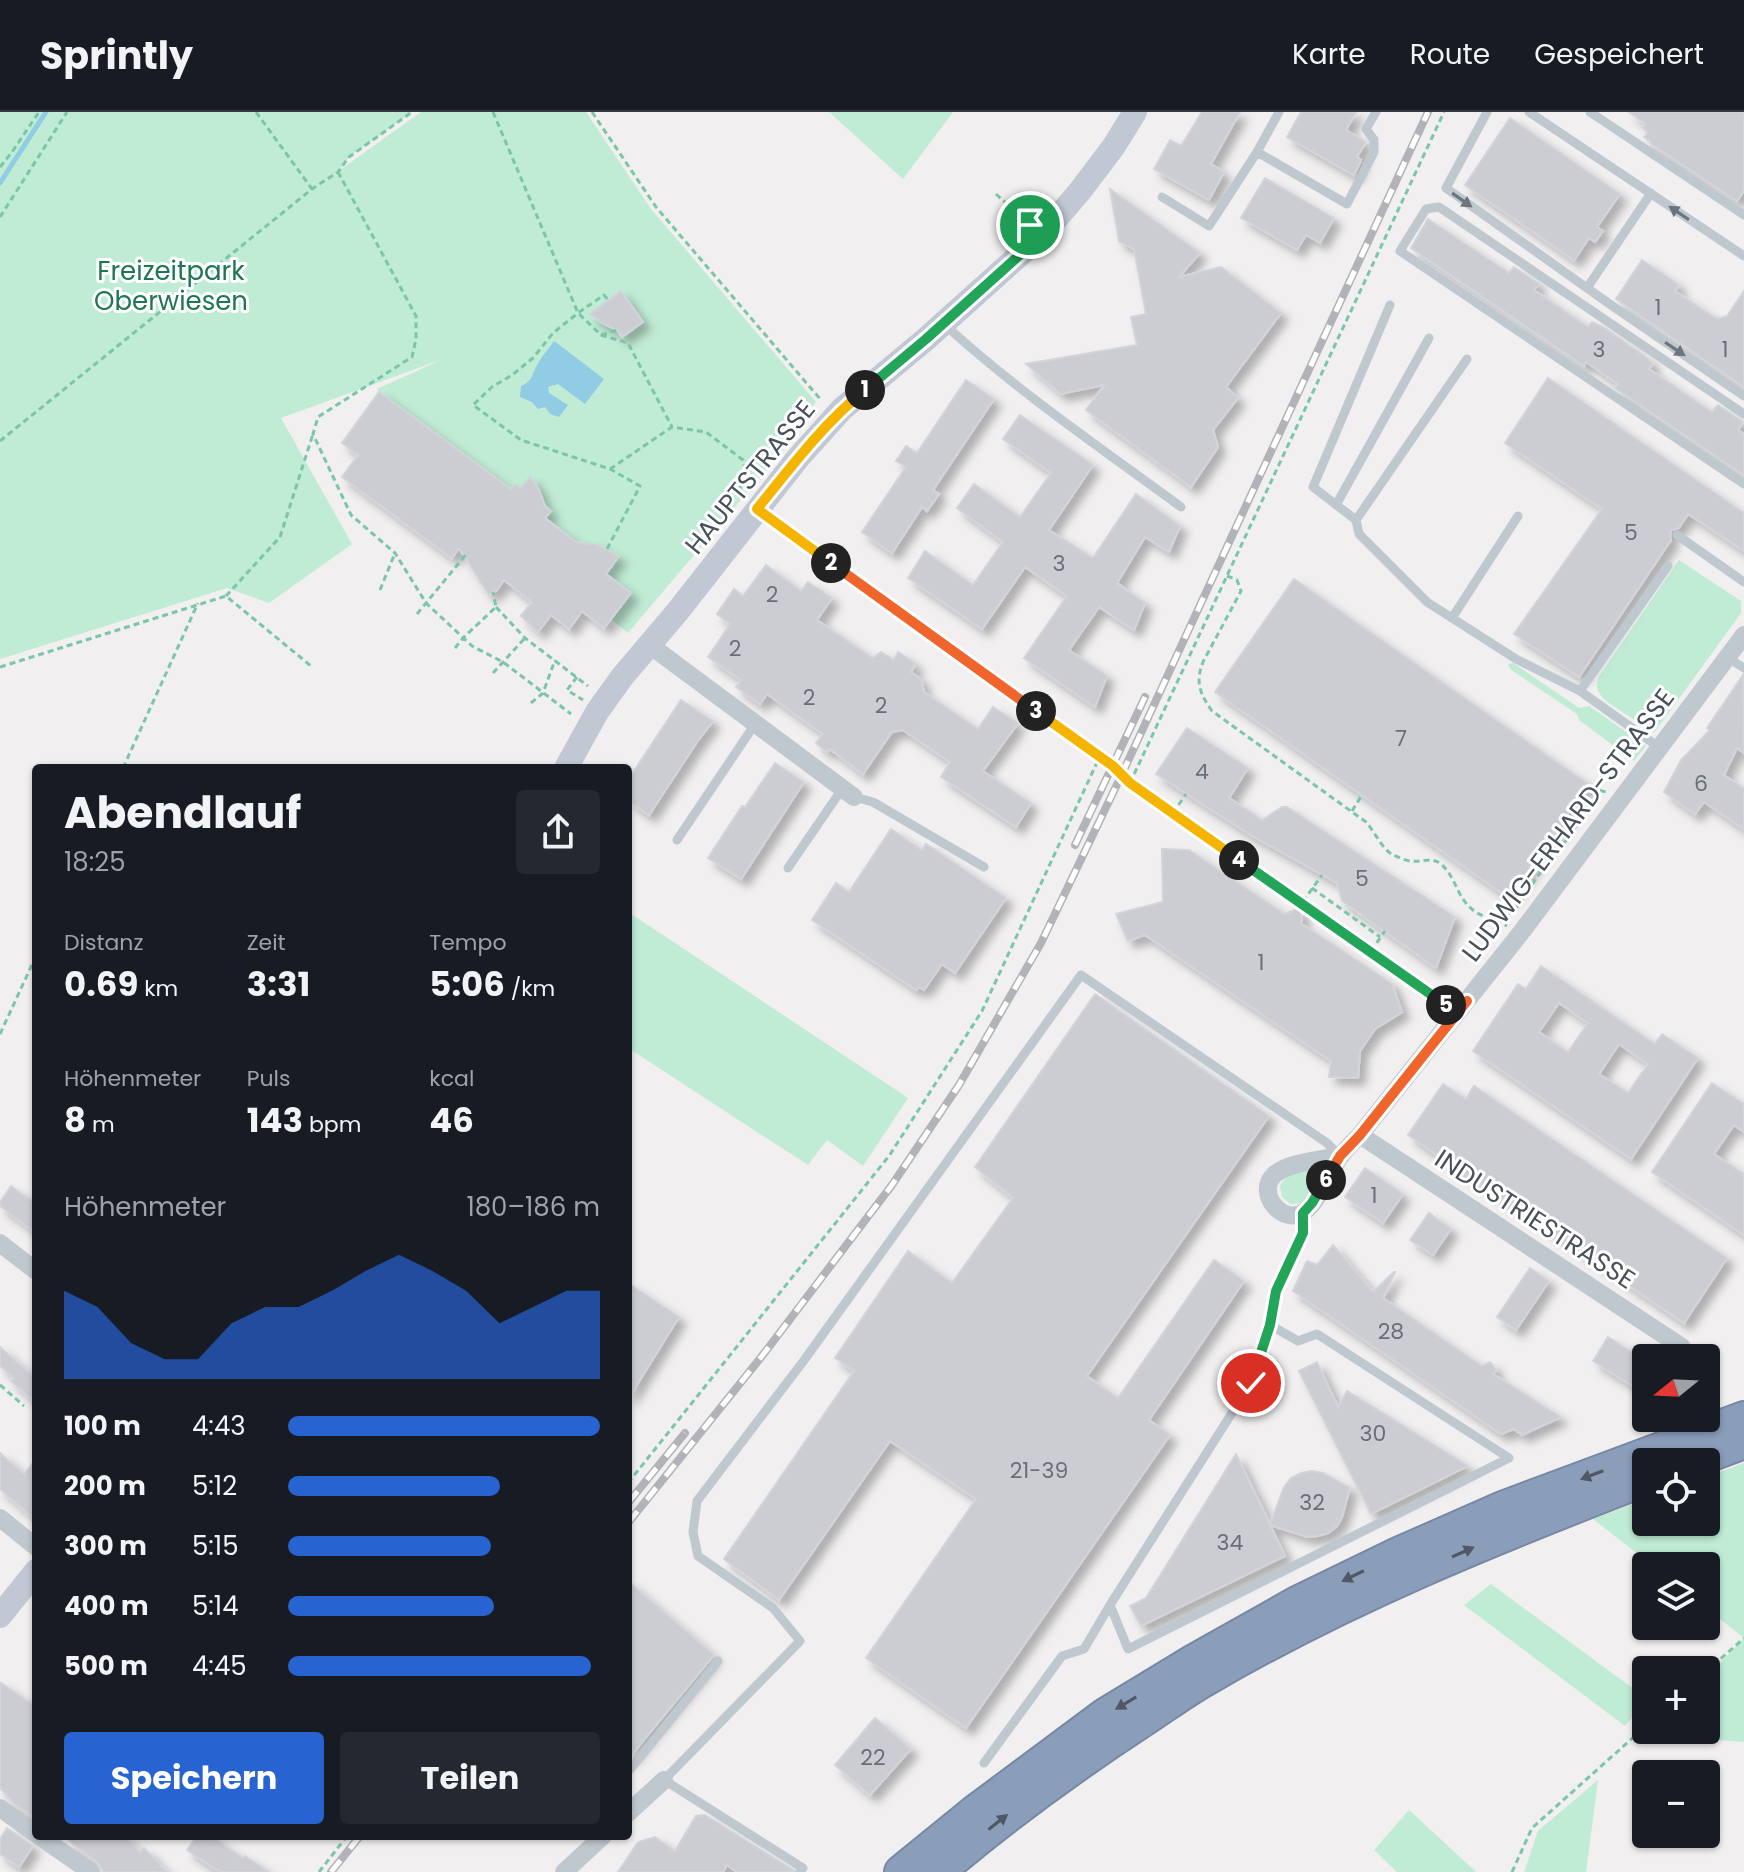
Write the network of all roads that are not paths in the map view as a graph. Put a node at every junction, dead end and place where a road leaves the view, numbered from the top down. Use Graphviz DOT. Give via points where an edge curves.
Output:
graph roads {
  1 [pos="1135,112"];
  2 [pos="1279,112"];
  3 [pos="1376,112"];
  4 [pos="1487,112"];
  5 [pos="1529,112"];
  6 [pos="1590,112"];
  7 [pos="1257,152"];
  8 [pos="1651,193"];
  9 [pos="1162,197"];
  10 [pos="1744,215"];
  11 [pos="1744,256"];
  12 [pos="1587,288"];
  13 [pos="1390,305"];
  14 [pos="944,324"];
  15 [pos="1429,338"];
  16 [pos="1651,355"];
  17 [pos="1467,359"];
  18 [pos="1715,394"];
  19 [pos="1744,396"];
  20 [pos="1744,414"];
  21 [pos="1744,484"];
  22 [pos="1336,505"];
  23 [pos="1181,507"];
  24 [pos="1518,516"];
  25 [pos="1356,520"];
  26 [pos="1677,535"];
  27 [pos="1668,566"];
  28 [pos="1744,582"];
  29 [pos="1452,618"];
  30 [pos="1744,635"];
  31 [pos="651,646"];
  32 [pos="1736,663"];
  33 [pos="1580,691"];
  34 [pos="755,724"];
  35 [pos="1660,748"];
  36 [pos="568,764"];
  37 [pos="848,793"];
  38 [pos="677,840"];
  39 [pos="984,867"];
  40 [pos="788,868"];
  41 [pos="1360,1135"];
  42 [pos="1340,1156"];
  43 [pos="1303,1213"];
  44 [pos="0,1243"];
  45 [pos="32,1268"];
  46 [pos="1270,1325"];
  47 [pos="1677,1344"];
  48 [pos="1744,1418"];
  49 [pos="1744,1442"];
  50 [pos="1720,1451"];
  51 [pos="1632,1484"];
  52 [pos="0,1518"];
  53 [pos="32,1544"];
  54 [pos="32,1576"];
  55 [pos="1110,1605"];
  56 [pos="0,1616"];
  57 [pos="718,1661"];
  58 [pos="984,1763"];
  59 [pos="632,1767"];
  60 [pos="664,1780"];
  61 [pos="0,1808"];
  62 [pos="632,1809"];
  63 [pos="32,1831"];
  64 [pos="45,1840"];
  65 [pos="599,1840"];
  66 [pos="573,1870"];
  67 [pos="91,1872"];
  68 [pos="800,1872"];
  69 [pos="901,1872"];
  70 [pos="938,1872"];
  1 -- 14 [label="street, HAUPTSTRASSE" via="1043,234"];
  2 -- 7 [label="lane"];
  3 -- 7 [label="lane" via="1366,129 1374,152 1347,204"];
  4 -- 12 [label="lane, one-way" via="1446,188"];
  5 -- 8 [label="lane"];
  6 -- 10 [label="lane"];
  7 -- 9 [label="lane" via="1209,226"];
  11 -- 8 [label="lane, one-way"];
  8 -- 12 [label="lane"];
  12 -- 19 [label="lane, one-way"];
  13 -- 22 [label="lane" via="1313,487"];
  14 -- 23 [label="lane"];
  14 -- 31 [label="street, HAUPTSTRASSE" via="842,409 750,503"];
  15 -- 22 [label="lane"];
  16 -- 18 [label="lane"];
  17 -- 25 [label="lane"];
  18 -- 20 [label="lane"];
  18 -- 21 [label="lane" via="1439,207 1426,209 1400,251"];
  22 -- 25 [label="lane"];
  24 -- 29 [label="lane"];
  25 -- 29 [label="lane" via="1359,534 1427,602"];
  26 -- 28 [label="lane"];
  27 -- 33 [label="lane"];
  29 -- 33 [label="lane"];
  30 -- 32 [label="street, LUDWIG-ERHARD-STRASSE"];
  31 -- 34 [label="street"];
  31 -- 36 [label="street, HAUPTSTRASSE" via="589,715"];
  32 -- 35 [label="street, LUDWIG-ERHARD-STRASSE"];
  33 -- 35 [label="lane"];
  34 -- 37 [label="street"];
  34 -- 38 [label="lane"];
  35 -- 41 [label="street, LUDWIG-ERHARD-STRASSE"];
  37 -- 39 [label="lane" via="873,802"];
  37 -- 40 [label="lane"];
  41 -- 42 [label="street, LUDWIG-ERHARD-STRASSE"];
  41 -- 47 [label="street, INDUSTRIESTRASSE"];
  42 -- 43 [label="street, LUDWIG-ERHARD-STRASSE"];
  42 -- 43 [label="street" via="1273,1176 1271,1203 1287,1215"];
  42 -- 60 [label="lane" via="1081,975 697,1501 693,1532 698,1556 773,1608 800,1641"];
  43 -- 46 [label="lane" via="1303,1233 1276,1291"];
  44 -- 45 [label="street"];
  46 -- 55 [label="lane" via="1251,1383"];
  46 -- 55 [label="lane" via="1298,1341 1317,1334 1509,1458 1128,1649"];
  48 -- 69 [label="highway, one-way" via="1505,1507 1297,1603 1105,1715"];
  49 -- 50 [label="highway"];
  70 -- 51 [label="highway, one-way" via="997,1822 1202,1681 1405,1578"];
  52 -- 53 [label="street"];
  54 -- 56 [label="street"];
  55 -- 58 [label="lane" via="1084,1649 1062,1656"];
  57 -- 59 [label="lane"];
  60 -- 62 [label="street"];
  60 -- 68 [label="lane" via="803,1868"];
  61 -- 63 [label="street"];
  64 -- 67 [label="street"];
  65 -- 66 [label="street"];
}
